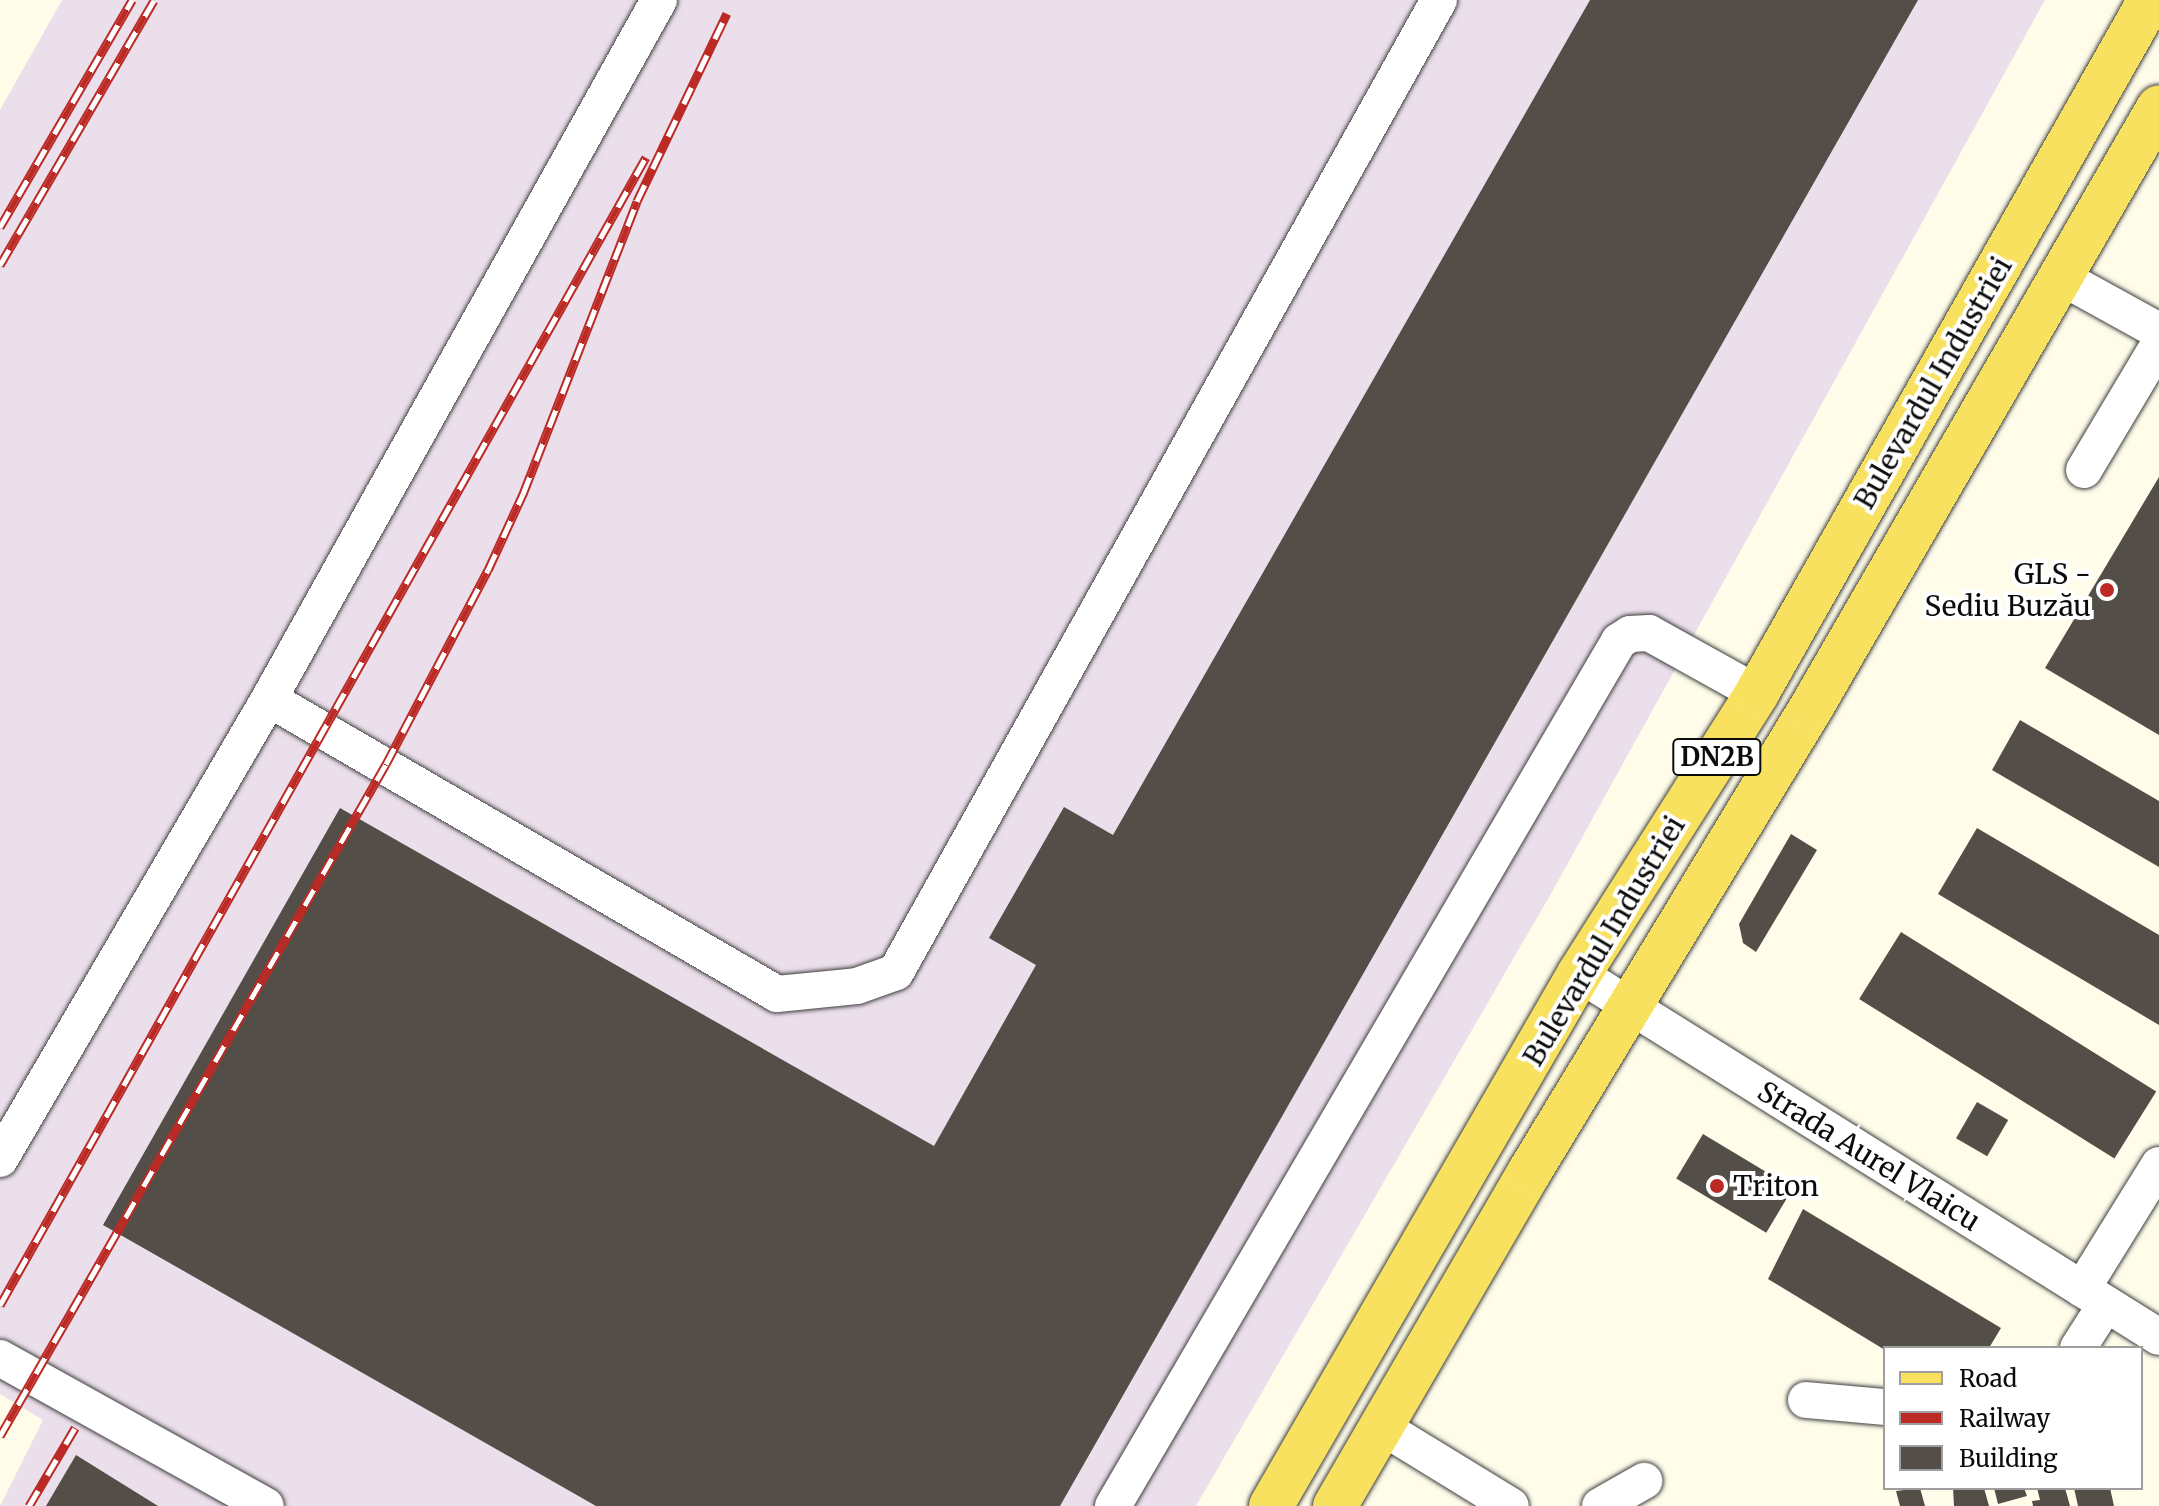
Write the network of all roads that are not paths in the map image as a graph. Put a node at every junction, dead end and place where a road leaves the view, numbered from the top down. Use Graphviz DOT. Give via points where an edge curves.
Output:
graph roads {
  1 [pos="659,0"];
  2 [pos="1439,0"];
  3 [pos="2150,0"];
  4 [pos="2159,107"];
  5 [pos="2061,277"];
  6 [pos="2159,331"];
  7 [pos="2159,344"];
  8 [pos="2084,470"];
  9 [pos="1757,693"];
  10 [pos="269,699"];
  11 [pos="1579,974"];
  12 [pos="1630,1007"];
  13 [pos="0,1159"];
  14 [pos="2159,1165"];
  15 [pos="2094,1296"];
  16 [pos="2159,1337"];
  17 [pos="2079,1346"];
  18 [pos="0,1358"];
  19 [pos="1806,1400"];
  20 [pos="1883,1407"];
  21 [pos="1382,1427"];
  22 [pos="1644,1481"];
  23 [pos="266,1506"];
  24 [pos="1113,1506"];
  25 [pos="1271,1506"];
  26 [pos="1335,1506"];
  27 [pos="1511,1506"];
  28 [pos="1600,1506"];
  1 -- 10 [label="street"];
  2 -- 10 [label="street" via="896,972 857,986 777,994"];
  3 -- 9 [label="main road, Bulevardul Industriei / DN2B"];
  4 -- 5 [label="main road, Bulevardul Industriei / DN2B"];
  5 -- 6 [label="street"];
  5 -- 12 [label="main road, Bulevardul Industriei / DN2B"];
  7 -- 8 [label="street"];
  9 -- 11 [label="main road, Bulevardul Industriei / DN2B"];
  9 -- 24 [label="street" via="1649,633 1619,641"];
  10 -- 13 [label="street"];
  11 -- 12 [label="street, Strada Aurel Vlaicu"];
  11 -- 25 [label="main road, Bulevardul Industriei / DN2B"];
  12 -- 15 [label="street, Strada Aurel Vlaicu"];
  12 -- 21 [label="main road, Bulevardul Industriei / DN2B"];
  14 -- 15 [label="street"];
  15 -- 16 [label="street, Strada Aurel Vlaicu"];
  15 -- 17 [label="street"];
  18 -- 23 [label="street"];
  19 -- 20 [label="street"];
  21 -- 26 [label="main road, Bulevardul Industriei / DN2B"];
  21 -- 27 [label="street"];
  22 -- 28 [label="street"];
}
